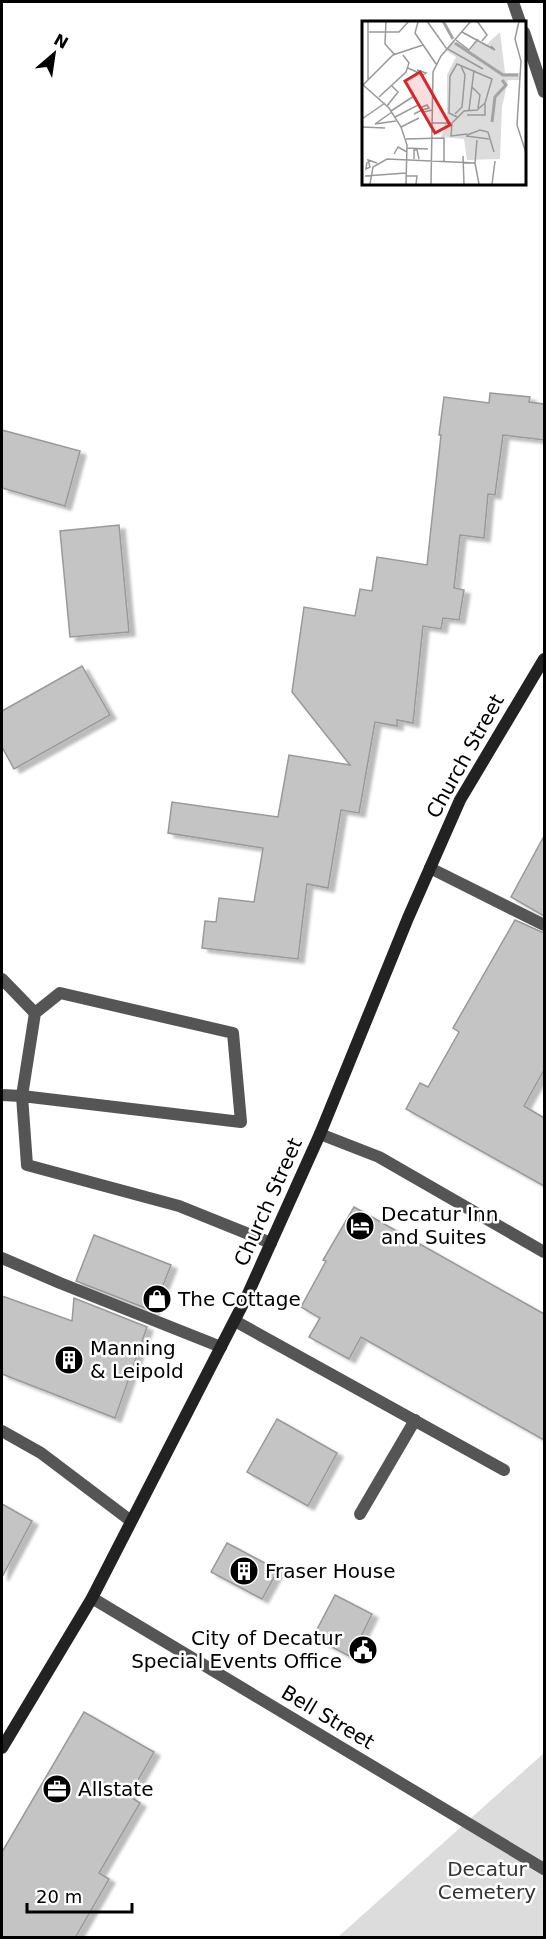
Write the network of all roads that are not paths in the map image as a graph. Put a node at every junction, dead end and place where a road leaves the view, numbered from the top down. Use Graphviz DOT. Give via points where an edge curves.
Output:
graph roads {
  1 [pos="513,2"];
  2 [pos="520,21"];
  3 [pos="525,35"];
  4 [pos="544,92"];
  5 [pos="544,659"];
  6 [pos="430,868"];
  7 [pos="544,925"];
  8 [pos="2,979"];
  9 [pos="35,1013"];
  10 [pos="2,1095"];
  11 [pos="22,1096"];
  12 [pos="320,1134"];
  13 [pos="271,1243"];
  14 [pos="544,1252"];
  15 [pos="2,1258"];
  16 [pos="235,1321"];
  17 [pos="221,1347"];
  18 [pos="415,1420"];
  19 [pos="2,1431"];
  20 [pos="504,1470"];
  21 [pos="360,1514"];
  22 [pos="132,1521"];
  23 [pos="92,1598"];
  24 [pos="2,1748"];
  25 [pos="544,1869"];
  1 -- 2 [label="street"];
  3 -- 4 [label="street"];
  5 -- 6 [label="main road, Church Street" via="460,800"];
  6 -- 7 [label="street"];
  6 -- 12 [label="main road, Church Street"];
  8 -- 9 [label="street"];
  9 -- 11 [label="street"];
  9 -- 11 [label="street" via="60,993 233,1033 241,1122"];
  10 -- 11 [label="street"];
  11 -- 13 [label="street" via="27,1165 179,1206"];
  12 -- 13 [label="main road, Church Street"];
  12 -- 14 [label="street" via="379,1157"];
  13 -- 16 [label="main road, Church Street"];
  15 -- 17 [label="street"];
  16 -- 17 [label="main road, Church Street"];
  16 -- 18 [label="street"];
  17 -- 22 [label="main road, Church Street"];
  18 -- 20 [label="street"];
  18 -- 21 [label="street"];
  19 -- 22 [label="street" via="41,1453"];
  22 -- 23 [label="main road, Church Street"];
  23 -- 24 [label="main road, Church Street"];
  23 -- 25 [label="street, Bell Street"];
}
